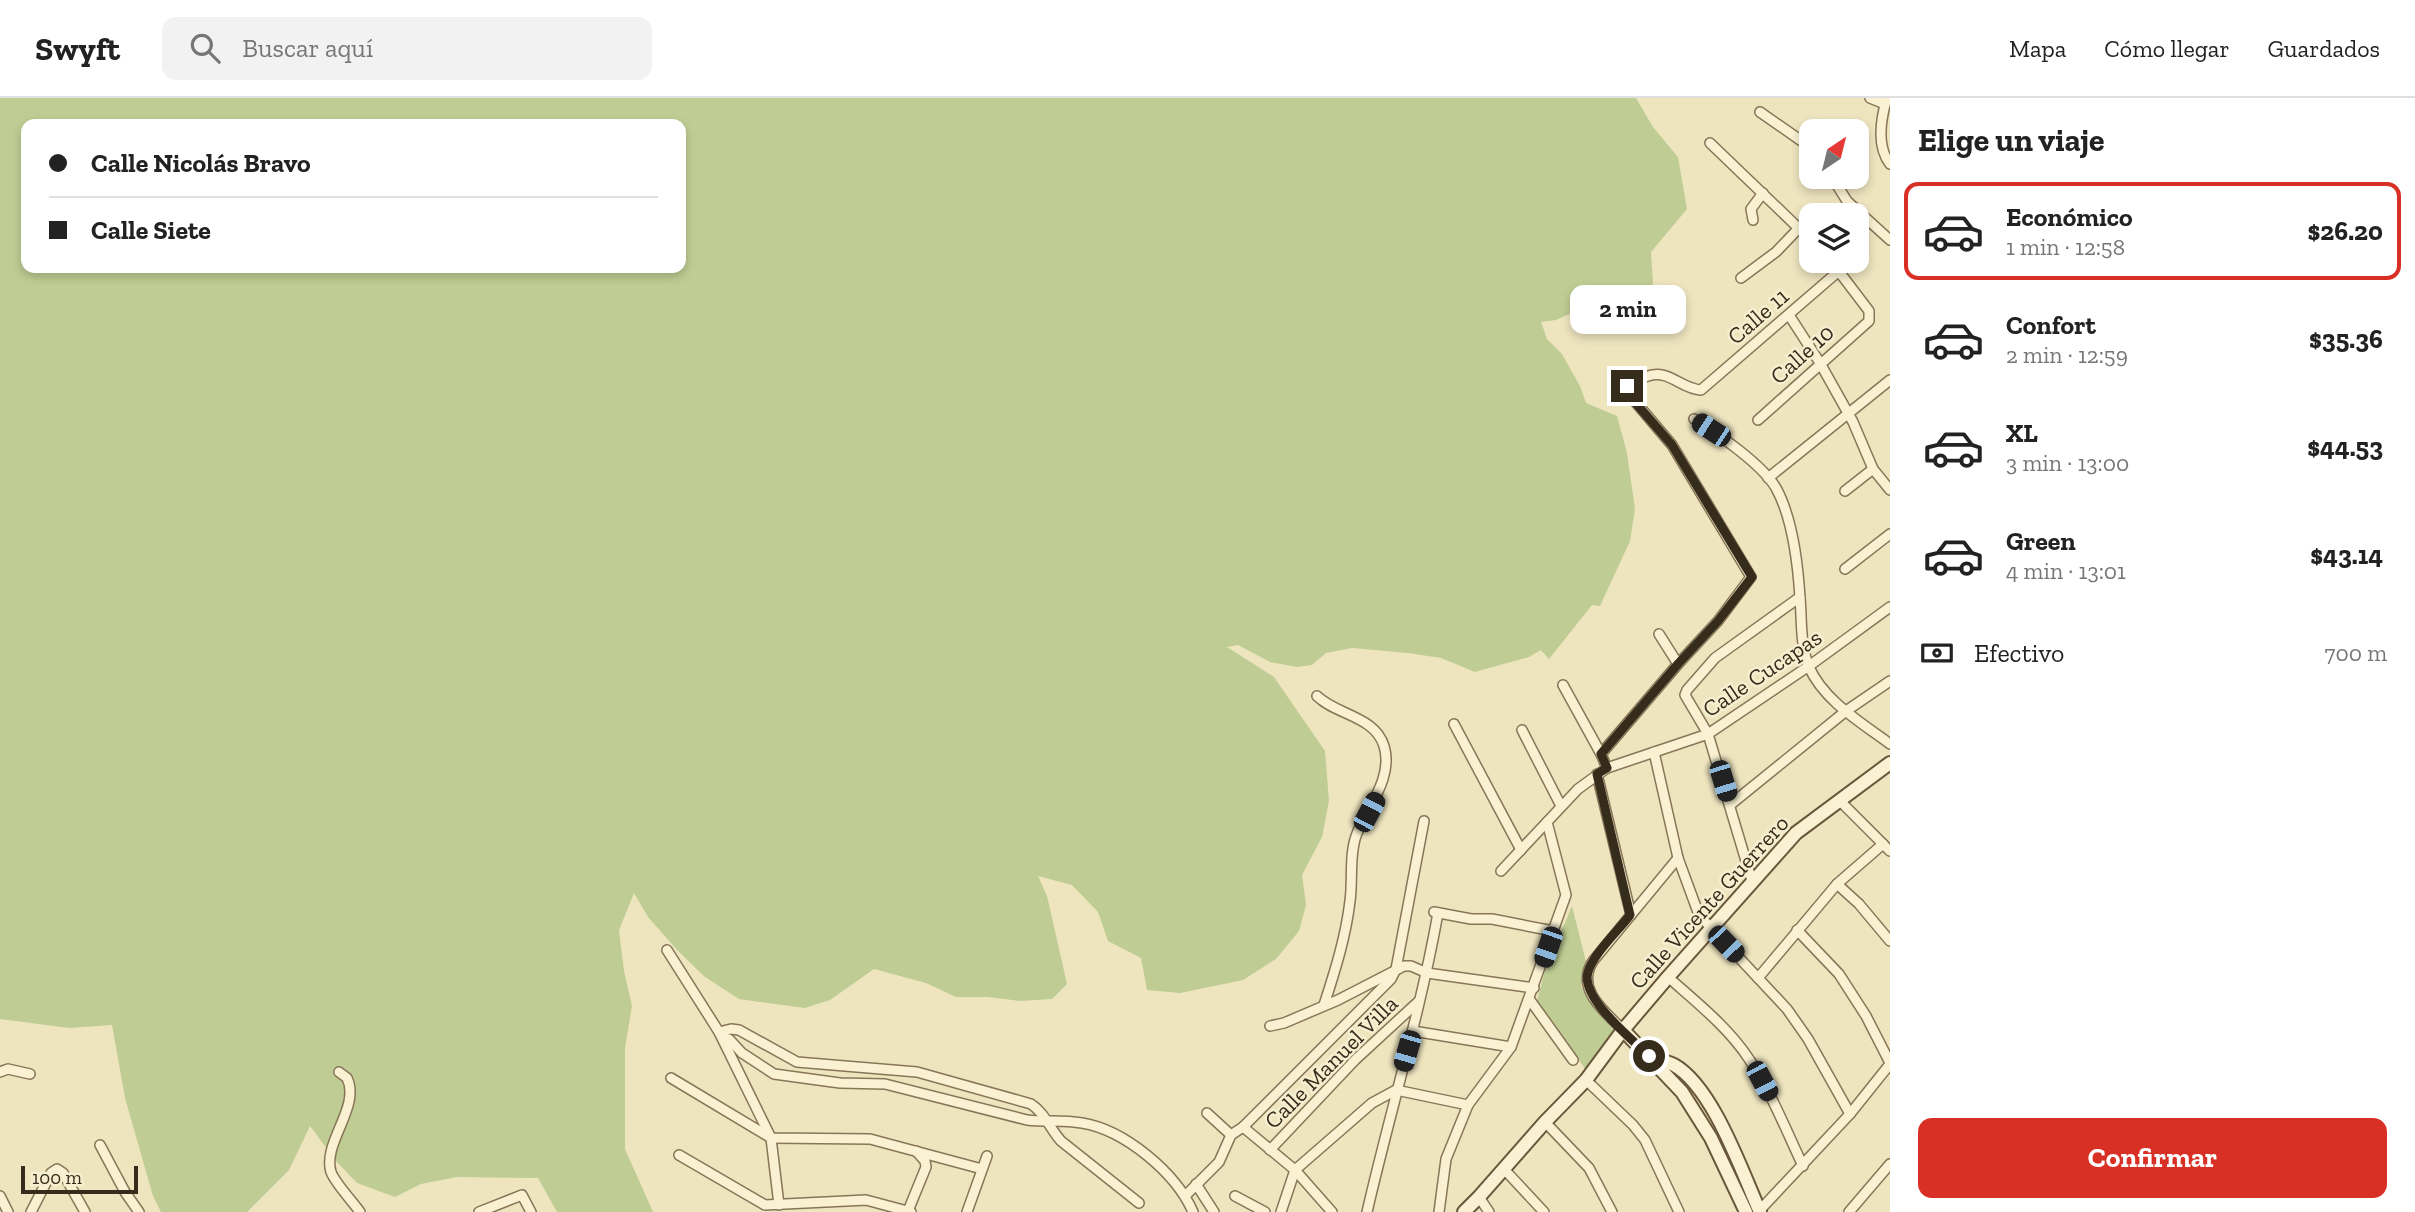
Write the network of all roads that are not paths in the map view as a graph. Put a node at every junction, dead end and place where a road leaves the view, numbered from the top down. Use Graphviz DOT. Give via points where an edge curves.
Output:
graph roads {
  1 [pos="1870,98"];
  2 [pos="1886,101"];
  3 [pos="1760,112"];
  4 [pos="1799,139"];
  5 [pos="1710,143"];
  6 [pos="1890,164"];
  7 [pos="1840,189"];
  8 [pos="1763,193"];
  9 [pos="1754,220"];
  10 [pos="1799,228"];
  11 [pos="1890,240"];
  12 [pos="1837,273"];
  13 [pos="1842,273"];
  14 [pos="1741,278"];
  15 [pos="1788,315"];
  16 [pos="1819,363"];
  17 [pos="1890,380"];
  18 [pos="1847,414"];
  19 [pos="1694,419"];
  20 [pos="1758,420"];
  21 [pos="1873,469"];
  22 [pos="1768,478"];
  23 [pos="1890,490"];
  24 [pos="1845,491"];
  25 [pos="1890,534"];
  26 [pos="1844,569"];
  27 [pos="1800,597"];
  28 [pos="1890,607"];
  29 [pos="1659,634"];
  30 [pos="1678,664"];
  31 [pos="1809,666"];
  32 [pos="1890,681"];
  33 [pos="1563,685"];
  34 [pos="1317,696"];
  35 [pos="1846,712"];
  36 [pos="1454,724"];
  37 [pos="1522,730"];
  38 [pos="1708,734"];
  39 [pos="1890,744"];
  40 [pos="1654,752"];
  41 [pos="1601,754"];
  42 [pos="1890,763"];
  43 [pos="1607,768"];
  44 [pos="1597,774"];
  45 [pos="1839,800"];
  46 [pos="1730,805"];
  47 [pos="1561,806"];
  48 [pos="1424,821"];
  49 [pos="1547,822"];
  50 [pos="1886,848"];
  51 [pos="1521,850"];
  52 [pos="1678,858"];
  53 [pos="1501,871"];
  54 [pos="1752,881"];
  55 [pos="1837,884"];
  56 [pos="1630,915"];
  57 [pos="1710,928"];
  58 [pos="1797,930"];
  59 [pos="1553,931"];
  60 [pos="1890,942"];
  61 [pos="667,950"];
  62 [pos="1396,969"];
  63 [pos="1427,973"];
  64 [pos="1668,977"];
  65 [pos="1758,978"];
  66 [pos="1534,989"];
  67 [pos="1530,1000"];
  68 [pos="1419,1002"];
  69 [pos="1324,1005"];
  70 [pos="1270,1026"];
  71 [pos="1623,1030"];
  72 [pos="1413,1031"];
  73 [pos="720,1034"];
  74 [pos="1511,1047"];
  75 [pos="1649,1056"];
  76 [pos="1573,1060"];
  77 [pos="1890,1063"];
  78 [pos="0,1072"];
  79 [pos="339,1072"];
  80 [pos="30,1074"];
  81 [pos="671,1078"];
  82 [pos="1586,1080"];
  83 [pos="950,1082"];
  84 [pos="1396,1090"];
  85 [pos="947,1098"];
  86 [pos="1468,1105"];
  87 [pos="1207,1113"];
  88 [pos="1850,1114"];
  89 [pos="1052,1121"];
  90 [pos="1545,1122"];
  91 [pos="1243,1127"];
  92 [pos="1231,1135"];
  93 [pos="771,1138"];
  94 [pos="100,1145"];
  95 [pos="915,1150"];
  96 [pos="1270,1150"];
  97 [pos="679,1154"];
  98 [pos="987,1156"];
  99 [pos="1890,1164"];
  100 [pos="1803,1166"];
  101 [pos="1503,1168"];
  102 [pos="982,1169"];
  103 [pos="1295,1170"];
  104 [pos="1196,1184"];
  105 [pos="0,1195"];
  106 [pos="1185,1195"];
  107 [pos="1235,1196"];
  108 [pos="1479,1197"];
  109 [pos="1139,1203"];
  110 [pos="779,1205"];
  111 [pos="8,1212"];
  112 [pos="31,1212"];
  113 [pos="85,1212"];
  114 [pos="139,1212"];
  115 [pos="360,1212"];
  116 [pos="479,1212"];
  117 [pos="531,1212"];
  118 [pos="910,1212"];
  119 [pos="967,1212"];
  120 [pos="1193,1212"];
  121 [pos="1213,1212"];
  122 [pos="1265,1212"];
  123 [pos="1281,1212"];
  124 [pos="1332,1212"];
  125 [pos="1367,1212"];
  126 [pos="1439,1212"];
  127 [pos="1464,1212"];
  128 [pos="1489,1212"];
  129 [pos="1544,1212"];
  130 [pos="1612,1212"];
  131 [pos="1679,1212"];
  132 [pos="1745,1212"];
  133 [pos="1759,1212"];
  134 [pos="1849,1212"];
  1 -- 2 [label="street"];
  2 -- 6 [label="street" via="1882,152"];
  3 -- 4 [label="street"];
  5 -- 8 [label="street"];
  7 -- 11 [label="street"];
  8 -- 9 [label="street" via="1751,209"];
  8 -- 10 [label="street"];
  10 -- 14 [label="street"];
  12 -- 15 [label="street, Calle 11"];
  13 -- 16 [label="street, Calle 10" via="1870,311 1869,321"];
  15 -- 16 [label="street"];
  15 -- 30 [label="street, Calle 11" via="1701,390 1691,390 1657,373 1627,386 1627,393 1672,445 1752,577"];
  16 -- 18 [label="street"];
  16 -- 20 [label="street, Calle 10"];
  17 -- 18 [label="street"];
  18 -- 21 [label="street"];
  18 -- 22 [label="street"];
  19 -- 22 [label="street" via="1728,440"];
  21 -- 23 [label="street"];
  21 -- 24 [label="street"];
  22 -- 27 [label="street" via="1794,540"];
  25 -- 26 [label="street"];
  27 -- 31 [label="street"];
  27 -- 38 [label="street" via="1715,658 1687,690 1685,695"];
  28 -- 31 [label="street, Calle Cucapas"];
  29 -- 30 [label="street"];
  30 -- 41 [label="street"];
  31 -- 35 [label="street"];
  31 -- 38 [label="street, Calle Cucapas"];
  32 -- 35 [label="street"];
  33 -- 41 [label="street"];
  34 -- 69 [label="street" via="1367,724 1385,746 1386,759 1380,790 1355,841 1350,902"];
  35 -- 39 [label="street"];
  35 -- 46 [label="street"];
  36 -- 51 [label="street"];
  37 -- 47 [label="street"];
  38 -- 40 [label="street, Calle Cucapas"];
  38 -- 46 [label="street"];
  40 -- 43 [label="street, Calle Cucapas"];
  40 -- 52 [label="street"];
  41 -- 43 [label="street"];
  42 -- 45 [label="main road, Calle Vicente Guerrero"];
  43 -- 44 [label="street, Calle Cucapas"];
  44 -- 47 [label="street, Calle Cucapas"];
  44 -- 56 [label="street"];
  45 -- 50 [label="street"];
  45 -- 54 [label="main road, Calle Vicente Guerrero" via="1796,833"];
  46 -- 54 [label="street"];
  47 -- 49 [label="street, Calle Cucapas"];
  48 -- 62 [label="street"];
  49 -- 51 [label="street, Calle Cucapas"];
  49 -- 59 [label="street" via="1566,895"];
  50 -- 55 [label="street"];
  51 -- 53 [label="street, Calle Cucapas"];
  52 -- 56 [label="street"];
  52 -- 57 [label="street" via="1699,915"];
  54 -- 57 [label="main road, Calle Vicente Guerrero"];
  55 -- 58 [label="street"];
  55 -- 60 [label="street"];
  56 -- 71 [label="street" via="1593,961 1586,981 1593,997"];
  57 -- 64 [label="main road, Calle Vicente Guerrero"];
  57 -- 65 [label="street"];
  58 -- 65 [label="street"];
  58 -- 77 [label="street" via="1839,974"];
  59 -- 63 [label="street" via="1435,912"];
  59 -- 66 [label="street"];
  61 -- 73 [label="street"];
  62 -- 63 [label="street" via="1411,965"];
  62 -- 69 [label="street"];
  62 -- 91 [label="street" via="1386,985"];
  63 -- 66 [label="street"];
  63 -- 68 [label="street"];
  64 -- 71 [label="main road, Calle Vicente Guerrero"];
  64 -- 100 [label="street" via="1748,1058"];
  65 -- 88 [label="street" via="1808,1039"];
  66 -- 67 [label="street"];
  67 -- 74 [label="street"];
  67 -- 76 [label="street"];
  68 -- 72 [label="street"];
  68 -- 96 [label="street, Calle Manuel Villa" via="1356,1059"];
  69 -- 70 [label="street"];
  71 -- 75 [label="main road"];
  71 -- 82 [label="main road, Calle Vicente Guerrero"];
  72 -- 74 [label="street, Calle Manuel Villa"];
  72 -- 84 [label="street"];
  73 -- 83 [label="street" via="738,1030 797,1062 917,1072"];
  73 -- 85 [label="street" via="774,1074 885,1084"];
  73 -- 93 [label="street"];
  74 -- 86 [label="street"];
  75 -- 132 [label="main road" via="1682,1092 1712,1138"];
  75 -- 133 [label="main road" via="1674,1065 1700,1092 1723,1128"];
  77 -- 88 [label="street"];
  78 -- 80 [label="street" via="8,1069"];
  79 -- 115 [label="street" via="347,1078 351,1094 331,1157 331,1173"];
  81 -- 93 [label="street"];
  82 -- 90 [label="main road, Calle Vicente Guerrero"];
  82 -- 131 [label="street" via="1645,1140"];
  83 -- 85 [label="street"];
  83 -- 89 [label="street" via="1031,1104"];
  84 -- 86 [label="street"];
  84 -- 103 [label="street" via="1372,1102"];
  84 -- 125 [label="street"];
  85 -- 89 [label="street" via="1027,1120"];
  86 -- 126 [label="street" via="1446,1159"];
  87 -- 92 [label="street"];
  88 -- 100 [label="street"];
  89 -- 106 [label="street" via="1085,1123 1125,1139"];
  89 -- 109 [label="street" via="1061,1141"];
  90 -- 101 [label="main road, Calle Vicente Guerrero"];
  90 -- 130 [label="street" via="1589,1168"];
  91 -- 92 [label="street"];
  91 -- 96 [label="street"];
  92 -- 104 [label="street" via="1219,1162"];
  93 -- 95 [label="street" via="870,1139"];
  93 -- 110 [label="street"];
  94 -- 114 [label="street"];
  95 -- 102 [label="street"];
  95 -- 118 [label="street" via="926,1167"];
  96 -- 103 [label="street"];
  97 -- 110 [label="street" via="755,1201"];
  98 -- 102 [label="street"];
  99 -- 134 [label="street"];
  100 -- 133 [label="street"];
  101 -- 108 [label="main road, Calle Vicente Guerrero"];
  101 -- 129 [label="street"];
  102 -- 119 [label="street"];
  103 -- 123 [label="street"];
  103 -- 124 [label="street"];
  104 -- 106 [label="street"];
  104 -- 121 [label="street"];
  105 -- 111 [label="street"];
  106 -- 120 [label="street"];
  107 -- 122 [label="street"];
  108 -- 127 [label="main road, Calle Vicente Guerrero"];
  108 -- 128 [label="street"];
  110 -- 118 [label="street" via="866,1200"];
  112 -- 113 [label="street" via="57,1169"];
  116 -- 117 [label="street" via="522,1195"];
}
